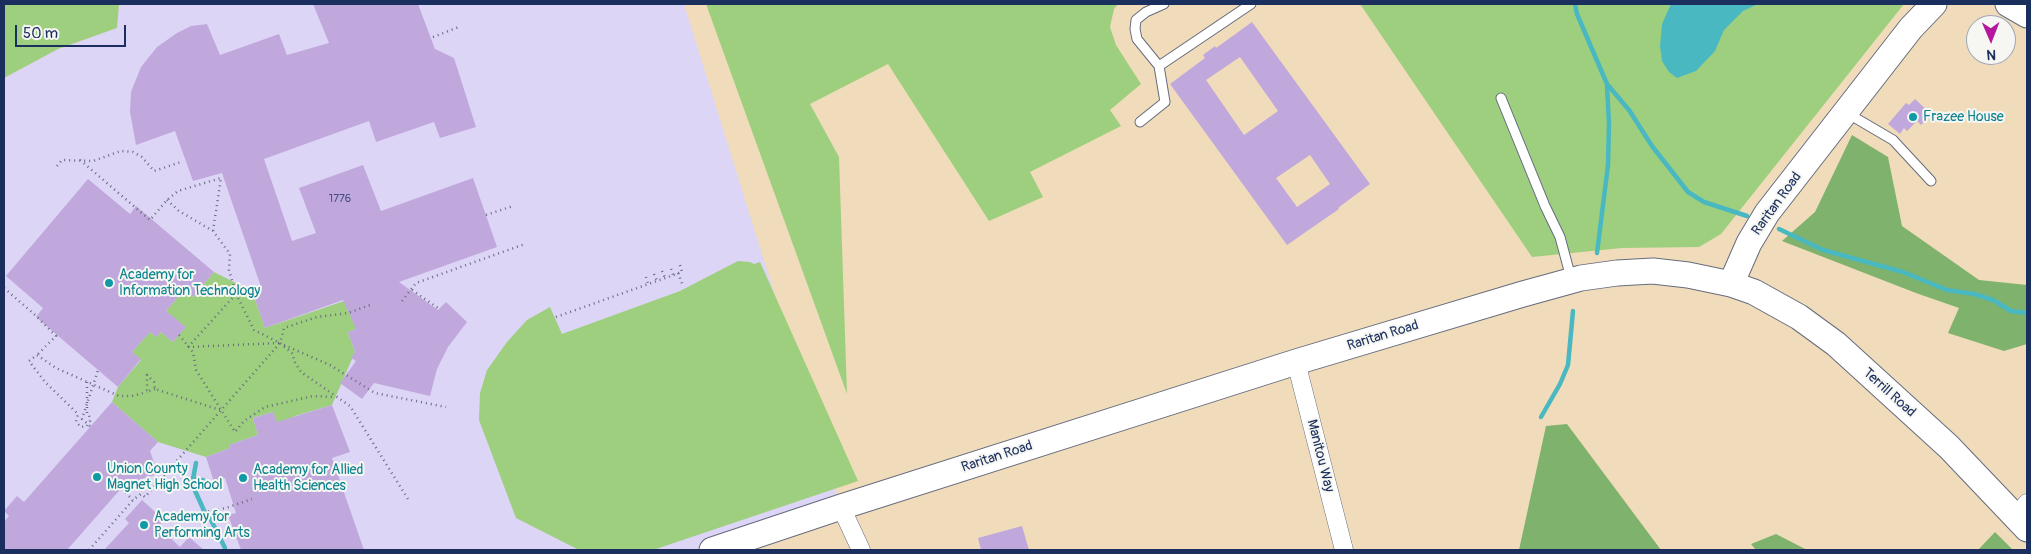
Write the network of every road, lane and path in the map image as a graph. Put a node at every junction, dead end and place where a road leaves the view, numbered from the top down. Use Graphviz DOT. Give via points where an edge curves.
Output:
graph roads {
  1 [pos="1164,4"];
  2 [pos="1251,4"];
  3 [pos="1934,4"];
  4 [pos="2008,4"];
  5 [pos="2027,15"];
  6 [pos="459,27"];
  7 [pos="433,37"];
  8 [pos="1160,66"];
  9 [pos="1501,98"];
  10 [pos="1847,113"];
  11 [pos="1140,122"];
  12 [pos="80,160"];
  13 [pos="181,162"];
  14 [pos="57,166"];
  15 [pos="1931,181"];
  16 [pos="167,200"];
  17 [pos="512,206"];
  18 [pos="486,215"];
  19 [pos="213,230"];
  20 [pos="525,244"];
  21 [pos="680,265"];
  22 [pos="671,269"];
  23 [pos="662,272"];
  24 [pos="678,273"];
  25 [pos="654,274"];
  26 [pos="673,275"];
  27 [pos="646,277"];
  28 [pos="665,278"];
  29 [pos="657,281"];
  30 [pos="1572,281"];
  31 [pos="648,284"];
  32 [pos="1731,284"];
  33 [pos="683,286"];
  34 [pos="4,288"];
  35 [pos="412,290"];
  36 [pos="236,294"];
  37 [pos="402,302"];
  38 [pos="370,306"];
  39 [pos="438,308"];
  40 [pos="556,317"];
  41 [pos="179,334"];
  42 [pos="280,343"];
  43 [pos="188,347"];
  44 [pos="37,355"];
  45 [pos="1296,362"];
  46 [pos="98,370"];
  47 [pos="87,382"];
  48 [pos="155,389"];
  49 [pos="147,392"];
  50 [pos="337,397"];
  51 [pos="446,407"];
  52 [pos="221,410"];
  53 [pos="90,426"];
  54 [pos="122,489"];
  55 [pos="408,498"];
  56 [pos="252,499"];
  57 [pos="133,500"];
  58 [pos="841,507"];
  59 [pos="2024,516"];
  60 [pos="164,520"];
  61 [pos="89,550"];
  62 [pos="712,550"];
  63 [pos="861,550"];
  64 [pos="1344,550"];
  1 -- 8 [label="lane" via="1136,20 1135,29 1137,38"];
  2 -- 8 [label="lane"];
  3 -- 10 [label="street, Raritan Road" via="1911,28"];
  4 -- 5 [label="street"];
  6 -- 7 [label="path"];
  8 -- 11 [label="lane" via="1165,102"];
  9 -- 30 [label="lane" via="1560,237"];
  10 -- 15 [label="lane" via="1893,140"];
  10 -- 32 [label="street, Raritan Road" via="1767,213"];
  12 -- 13 [label="path" via="93,161 121,150 142,157 154,171"];
  12 -- 14 [label="path" via="62,160"];
  12 -- 16 [label="path" via="150,220"];
  16 -- 19 [label="path" via="179,211"];
  16 -- 19 [label="path" via="178,191 221,178"];
  17 -- 18 [label="path"];
  19 -- 36 [label="path" via="230,254 229,270"];
  20 -- 35 [label="path" via="416,283"];
  21 -- 24 [label="path" via="682,272"];
  22 -- 26 [label="path"];
  23 -- 28 [label="path"];
  24 -- 26 [label="path"];
  24 -- 33 [label="path"];
  25 -- 29 [label="path"];
  26 -- 28 [label="path"];
  27 -- 31 [label="path"];
  28 -- 29 [label="path"];
  29 -- 31 [label="path"];
  30 -- 32 [label="street, Raritan Road" via="1617,273 1653,272"];
  30 -- 45 [label="street, Raritan Road"];
  31 -- 40 [label="path"];
  32 -- 59 [label="street, Terrill Road" via="1754,292 1800,317 1836,344"];
  34 -- 44 [label="path" via="56,336"];
  35 -- 37 [label="path"];
  35 -- 39 [label="path"];
  36 -- 42 [label="path" via="254,330"];
  36 -- 43 [label="path"];
  38 -- 42 [label="path" via="284,328"];
  41 -- 43 [label="path"];
  42 -- 43 [label="path"];
  42 -- 50 [label="path" via="293,354 302,372"];
  42 -- 51 [label="path" via="330,365 375,393"];
  42 -- 52 [label="path"];
  43 -- 52 [label="path" via="193,352 196,370"];
  44 -- 47 [label="path"];
  44 -- 47 [label="path" via="29,361 78,414 76,422 81,426 87,426 90,421"];
  45 -- 58 [label="street, Raritan Road"];
  45 -- 64 [label="street, Manitou Way"];
  46 -- 53 [label="path, bridge" via="82,419"];
  47 -- 49 [label="path" via="119,396"];
  48 -- 49 [label="path"];
  48 -- 49 [label="path" via="154,382 147,375"];
  48 -- 52 [label="path"];
  50 -- 52 [label="path" via="313,396 265,407 244,421 235,432"];
  50 -- 55 [label="path" via="350,406"];
  52 -- 57 [label="path" via="145,497 140,494"];
  54 -- 57 [label="path"];
  56 -- 60 [label="path" via="226,508"];
  57 -- 61 [label="path"];
  58 -- 62 [label="street, Raritan Road"];
  58 -- 63 [label="street"];
}
